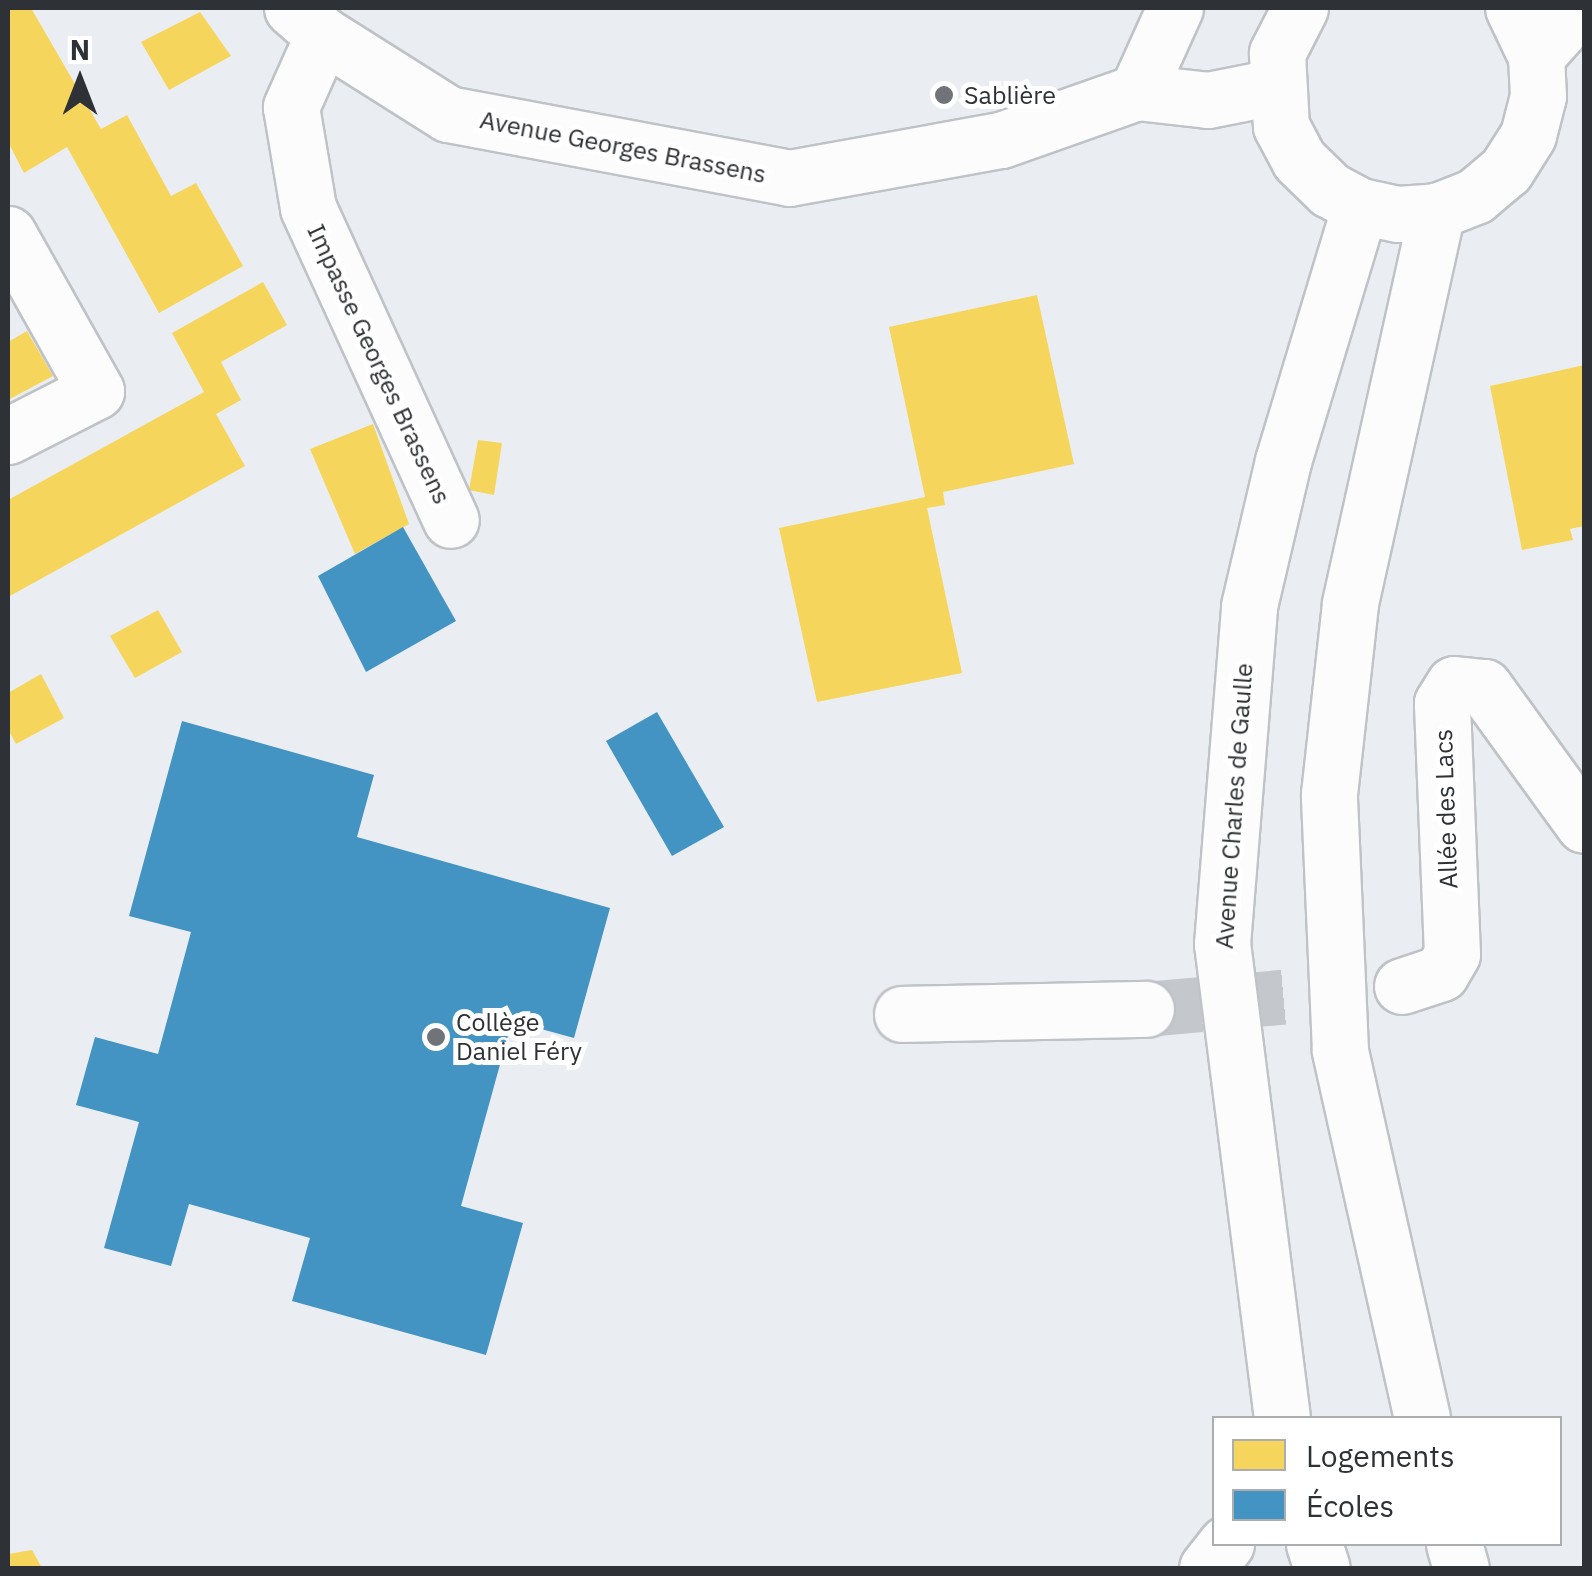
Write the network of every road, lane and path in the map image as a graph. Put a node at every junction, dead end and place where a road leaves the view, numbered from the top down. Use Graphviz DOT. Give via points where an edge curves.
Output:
graph roads {
  1 [pos="1175,8"];
  2 [pos="1513,8"];
  3 [pos="1579,8"];
  4 [pos="1286,12"];
  5 [pos="308,22"];
  6 [pos="1536,56"];
  7 [pos="1274,87"];
  8 [pos="1137,92"];
  9 [pos="1360,206"];
  10 [pos="1436,211"];
  11 [pos="8,234"];
  12 [pos="8,436"];
  13 [pos="451,520"];
  14 [pos="1584,824"];
  15 [pos="1402,986"];
  16 [pos="1146,1010"];
  17 [pos="902,1014"];
  18 [pos="1282,1416"];
  19 [pos="1422,1416"];
  20 [pos="1224,1546"];
  21 [pos="1207,1568"];
  1 -- 8 [label="street"];
  2 -- 6 [label="street"];
  3 -- 6 [label="street"];
  4 -- 7 [label="street"];
  5 -- 8 [label="street, Avenue Georges Brassens" via="448,114 788,178 1002,140"];
  5 -- 13 [label="street, Impasse Georges Brassens" via="291,106 308,208"];
  6 -- 10 [label="street" via="1538,96 1528,135 1475,196"];
  7 -- 8 [label="street, Avenue Georges Brassens" via="1208,100"];
  7 -- 9 [label="street" via="1281,126 1299,160 1330,190"];
  9 -- 10 [label="street" via="1398,214"];
  9 -- 18 [label="street, Avenue Charles de Gaulle" via="1283,461 1248,606 1222,944"];
  10 -- 19 [label="street" via="1350,603 1329,794 1340,1050"];
  11 -- 12 [label="street" via="96,391"];
  14 -- 15 [label="street, Allée des Lacs" via="1484,688 1454,684 1442,703 1452,954 1441,973"];
  16 -- 17 [label="street"];
  20 -- 21 [label="street"];
}
